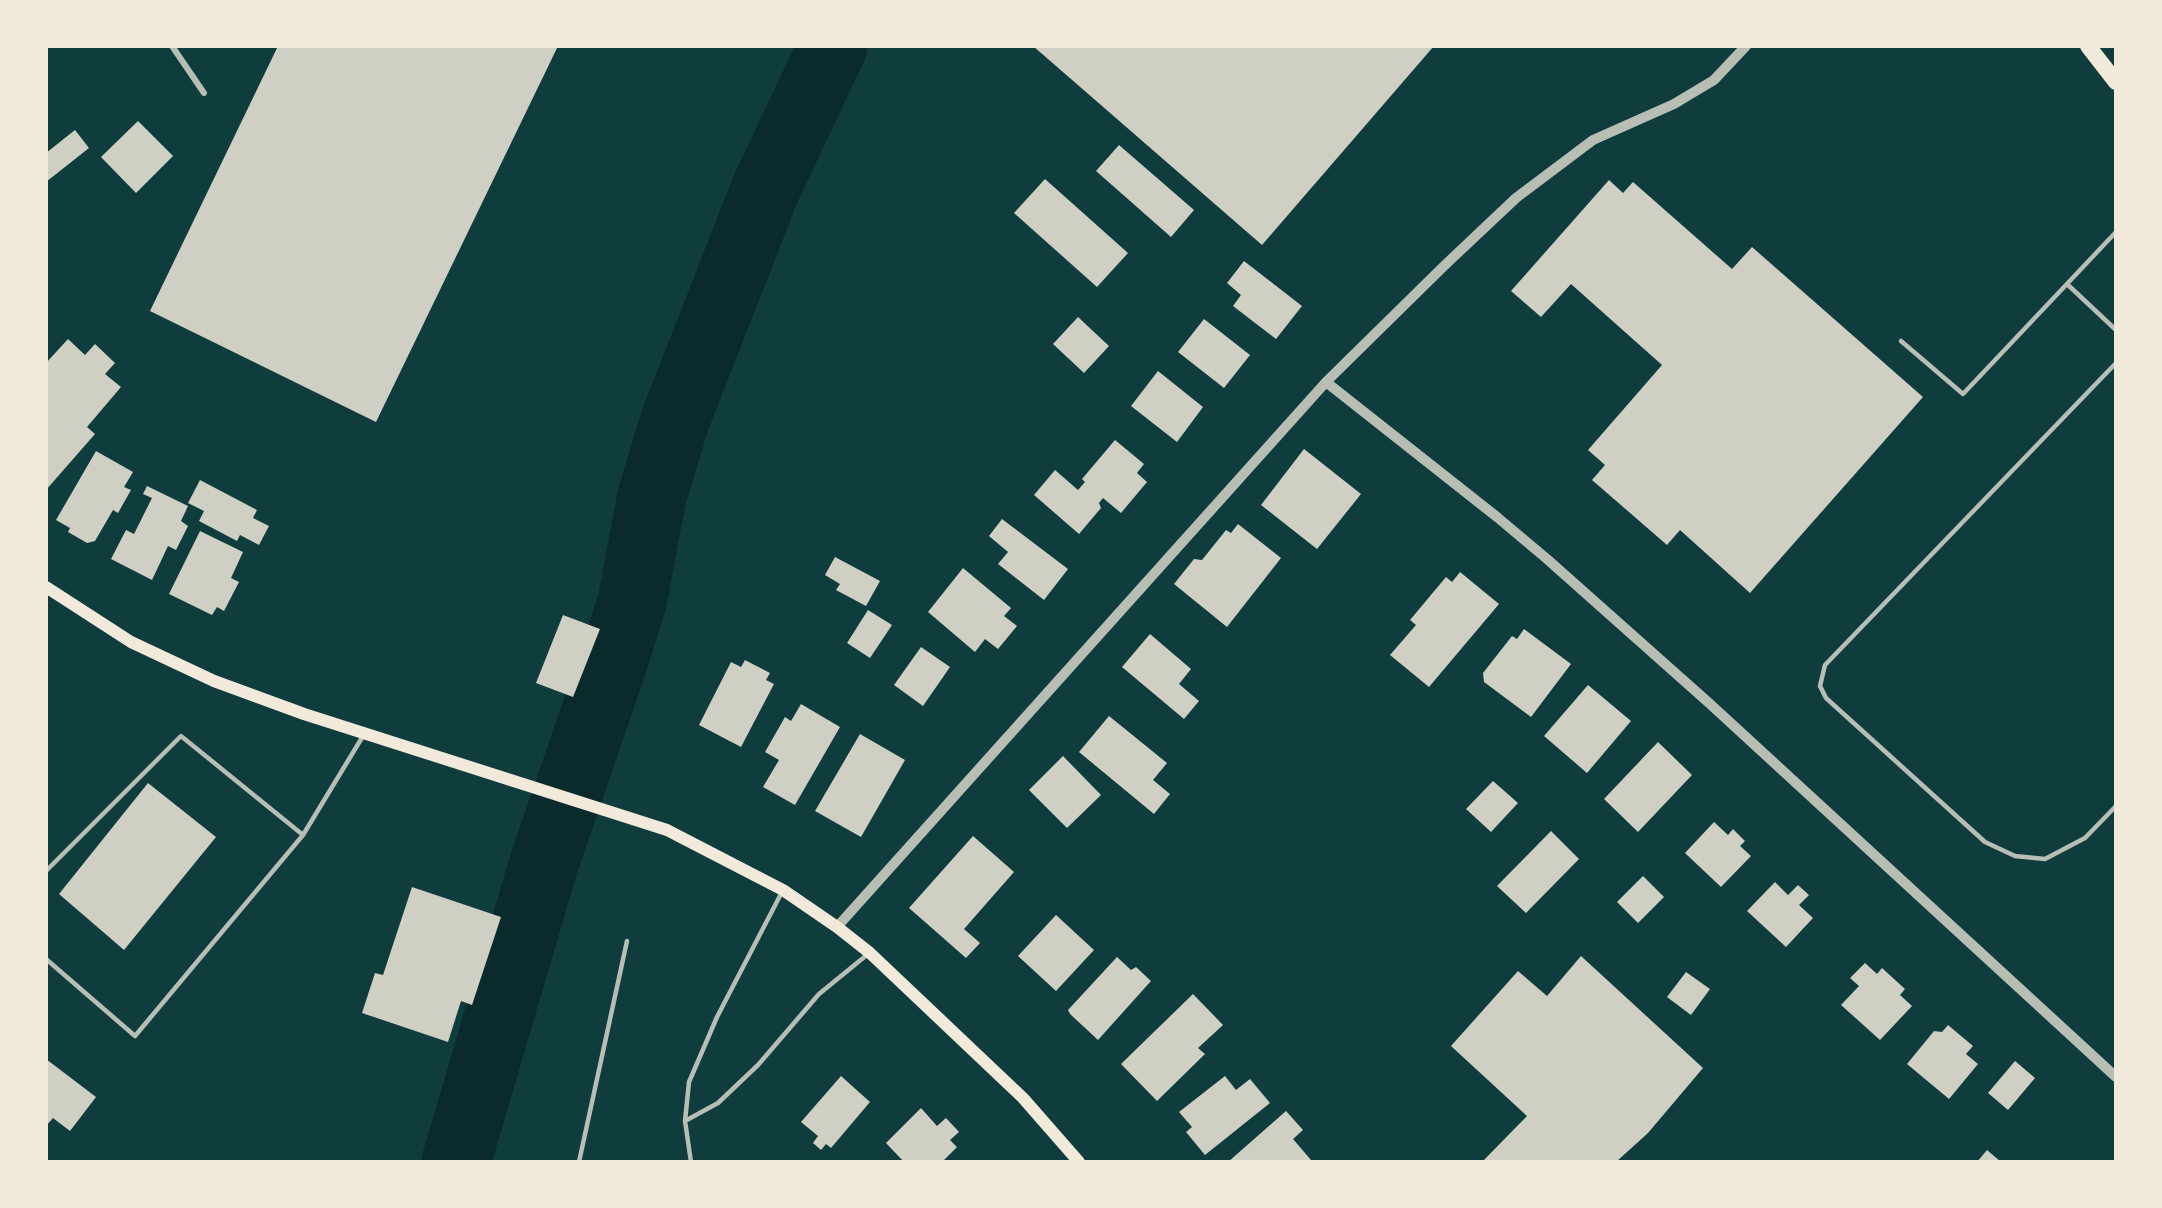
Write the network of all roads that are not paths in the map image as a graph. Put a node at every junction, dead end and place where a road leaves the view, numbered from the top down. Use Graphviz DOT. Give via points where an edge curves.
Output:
graph roads {
  1 [pos="172,46"];
  2 [pos="1746,46"];
  3 [pos="2088,46"];
  4 [pos="2115,82"];
  5 [pos="204,93"];
  6 [pos="2115,232"];
  7 [pos="2067,284"];
  8 [pos="2115,330"];
  9 [pos="1900,341"];
  10 [pos="2115,363"];
  11 [pos="1326,382"];
  12 [pos="46,587"];
  13 [pos="365,733"];
  14 [pos="2115,806"];
  15 [pos="303,835"];
  16 [pos="46,871"];
  17 [pos="783,890"];
  18 [pos="837,927"];
  19 [pos="627,941"];
  20 [pos="870,953"];
  21 [pos="46,959"];
  22 [pos="2115,1077"];
  23 [pos="685,1121"];
  24 [pos="579,1161"];
  25 [pos="691,1161"];
  26 [pos="1079,1161"];
  1 -- 5 [label="street"];
  2 -- 11 [label="street" via="1714,80 1674,104 1593,140 1516,198"];
  3 -- 4 [label="highway"];
  6 -- 7 [label="lane"];
  7 -- 8 [label="lane"];
  7 -- 9 [label="lane" via="1963,394"];
  10 -- 14 [label="lane" via="1825,665 1820,686 1826,699 1985,842 2015,856 2045,859 2085,838"];
  11 -- 18 [label="street"];
  11 -- 22 [label="street" via="1547,559"];
  12 -- 13 [label="main road" via="131,642 214,681"];
  13 -- 15 [label="lane"];
  13 -- 17 [label="main road" via="667,830"];
  15 -- 16 [label="lane" via="181,736"];
  15 -- 21 [label="lane" via="135,1036"];
  17 -- 18 [label="main road"];
  17 -- 23 [label="lane" via="717,1017 689,1082"];
  18 -- 20 [label="main road"];
  19 -- 24 [label="lane"];
  20 -- 23 [label="lane" via="819,994 758,1065 718,1103"];
  20 -- 26 [label="main road" via="1023,1098"];
  23 -- 25 [label="lane"];
}
